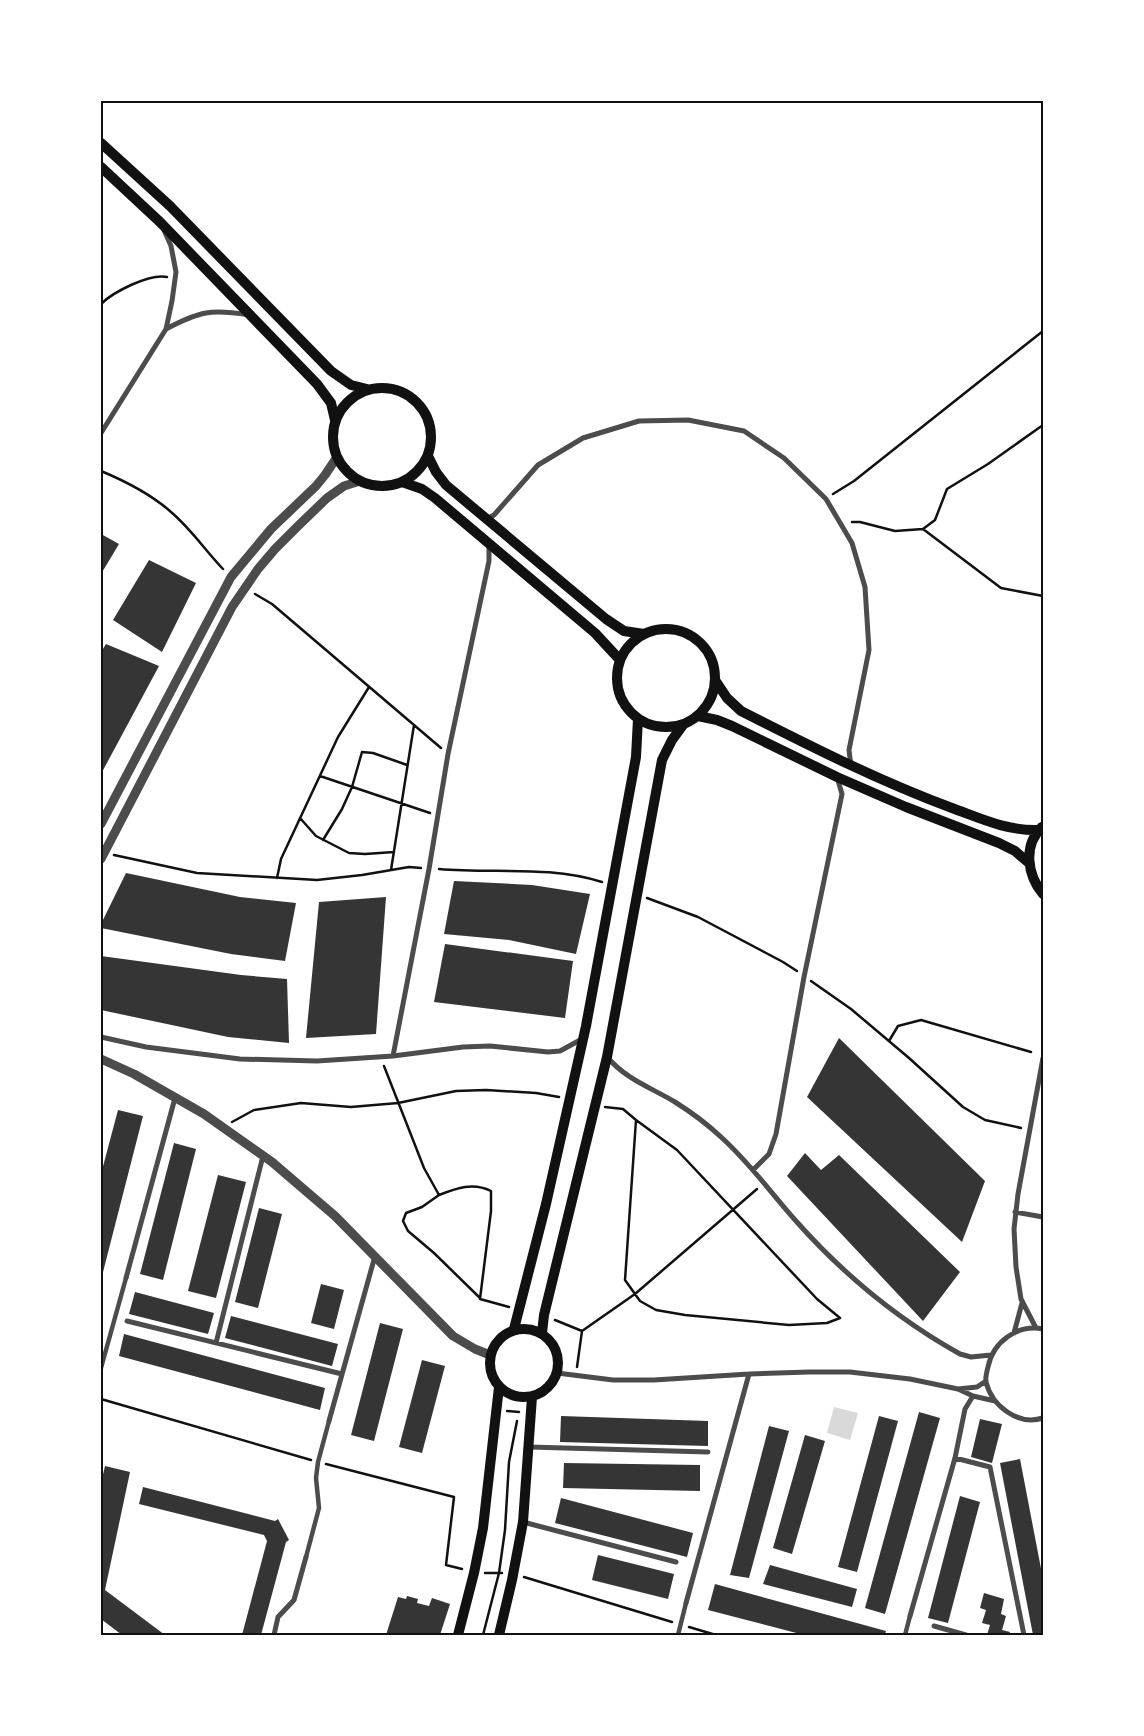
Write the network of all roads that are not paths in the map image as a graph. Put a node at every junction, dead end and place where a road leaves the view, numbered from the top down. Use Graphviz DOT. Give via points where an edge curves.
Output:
graph roads {
  1 [pos="101,143"];
  2 [pos="101,167"];
  3 [pos="160,222"];
  4 [pos="250,315"];
  5 [pos="166,329"];
  6 [pos="367,389"];
  7 [pos="336,420"];
  8 [pos="101,433"];
  9 [pos="428,456"];
  10 [pos="336,457"];
  11 [pos="360,481"];
  12 [pos="402,482"];
  13 [pos="485,520"];
  14 [pos="488,542"];
  15 [pos="644,634"];
  16 [pos="620,660"];
  17 [pos="715,680"];
  18 [pos="698,716"];
  19 [pos="638,719"];
  20 [pos="683,724"];
  21 [pos="851,766"];
  22 [pos="837,777"];
  23 [pos="101,824"];
  24 [pos="1041,828"];
  25 [pos="103,856"];
  26 [pos="1029,863"];
  27 [pos="1043,894"];
  28 [pos="101,1036"];
  29 [pos="582,1039"];
  30 [pos="392,1056"];
  31 [pos="607,1057"];
  32 [pos="1043,1058"];
  33 [pos="101,1059"];
  34 [pos="176,1098"];
  35 [pos="264,1156"];
  36 [pos="752,1170"];
  37 [pos="1015,1212"];
  38 [pos="1043,1217"];
  39 [pos="374,1256"];
  40 [pos="126,1278"];
  41 [pos="1022,1303"];
  42 [pos="116,1318"];
  43 [pos="127,1321"];
  44 [pos="1036,1328"];
  45 [pos="514,1329"];
  46 [pos="1043,1329"];
  47 [pos="542,1333"];
  48 [pos="1014,1333"];
  49 [pos="216,1343"];
  50 [pos="490,1354"];
  51 [pos="991,1355"];
  52 [pos="101,1368"];
  53 [pos="557,1373"];
  54 [pos="342,1374"];
  55 [pos="748,1374"];
  56 [pos="986,1381"];
  57 [pos="499,1387"];
  58 [pos="958,1389"];
  59 [pos="973,1396"];
  60 [pos="532,1397"];
  61 [pos="995,1401"];
  62 [pos="1041,1420"];
  63 [pos="329,1421"];
  64 [pos="527,1446"];
  65 [pos="708,1452"];
  66 [pos="955,1458"];
  67 [pos="523,1522"];
  68 [pos="306,1557"];
  69 [pos="676,1562"];
  70 [pos="686,1603"];
  71 [pos="910,1616"];
  72 [pos="934,1626"];
  73 [pos="274,1635"];
  74 [pos="458,1635"];
  75 [pos="499,1635"];
  76 [pos="678,1635"];
  77 [pos="905,1635"];
  78 [pos="966,1635"];
  79 [pos="1024,1635"];
  1 -- 6 [label="main road" via="170,206 331,371 351,385"];
  2 -- 3 [label="main road"];
  3 -- 4 [label="main road"];
  3 -- 5 [label="street" via="171,246 176,272"];
  4 -- 5 [label="street" via="206,312"];
  4 -- 7 [label="main road" via="317,384 331,403"];
  5 -- 8 [label="street"];
  6 -- 7 [label="main road" via="343,406"];
  6 -- 9 [label="main road" via="385,387 401,391 418,403 431,427"];
  7 -- 10 [label="main road" via="333,432"];
  9 -- 12 [label="main road" via="413,476"];
  9 -- 13 [label="main road" via="446,485"];
  10 -- 11 [label="main road" via="346,471"];
  10 -- 23 [label="street" via="316,486 272,529 231,577"];
  11 -- 12 [label="main road" via="373,486"];
  11 -- 25 [label="street" via="344,486 327,498 275,549 244,588"];
  12 -- 14 [label="main road" via="435,498"];
  13 -- 15 [label="main road" via="606,620 624,631"];
  13 -- 21 [label="street" via="494,515 538,465 583,438 639,421 688,420 744,431 784,458 826,499 852,543 865,587 869,650 849,750"];
  14 -- 16 [label="main road" via="595,633"];
  14 -- 30 [label="street" via="489,561 448,754"];
  15 -- 16 [label="main road" via="625,649"];
  15 -- 17 [label="main road" via="674,629 692,636 706,649 714,666"];
  16 -- 19 [label="main road" via="617,686 621,699"];
  17 -- 18 [label="main road" via="707,706"];
  17 -- 21 [label="main road" via="741,711"];
  18 -- 20 [label="main road"];
  18 -- 22 [label="main road" via="732,726"];
  19 -- 20 [label="main road" via="652,726 668,728"];
  19 -- 29 [label="main road" via="636,757"];
  20 -- 31 [label="main road" via="662,760"];
  21 -- 24 [label="main road" via="1002,826 1022,830"];
  22 -- 26 [label="main road" via="999,843"];
  22 -- 36 [label="street" via="842,794 804,976 776,1134 769,1154"];
  24 -- 26 [label="main road" via="1030,851"];
  26 -- 27 [label="main road" via="1035,884"];
  28 -- 30 [label="street" via="146,1047 240,1059 317,1061"];
  29 -- 30 [label="street" via="560,1051 490,1046"];
  29 -- 45 [label="main road" via="546,1204"];
  31 -- 36 [label="street" via="618,1069 702,1121 738,1152"];
  31 -- 47 [label="main road"];
  32 -- 37 [label="street"];
  33 -- 34 [label="street"];
  34 -- 35 [label="street"];
  34 -- 40 [label="street"];
  35 -- 39 [label="street" via="335,1216"];
  35 -- 49 [label="street"];
  36 -- 51 [label="street" via="824,1251 896,1313 960,1354 971,1357"];
  37 -- 38 [label="street"];
  37 -- 41 [label="street" via="1016,1267"];
  39 -- 50 [label="street" via="453,1336"];
  39 -- 54 [label="street"];
  40 -- 42 [label="street"];
  41 -- 44 [label="street"];
  41 -- 48 [label="street"];
  42 -- 43 [label="street"];
  42 -- 52 [label="street"];
  43 -- 49 [label="street"];
  44 -- 46 [label="street"];
  44 -- 48 [label="street" via="1024,1328"];
  45 -- 47 [label="main road" via="530,1328"];
  45 -- 50 [label="main road" via="494,1344"];
  47 -- 53 [label="main road" via="552,1343 559,1359"];
  48 -- 51 [label="street" via="1000,1342"];
  49 -- 54 [label="street"];
  50 -- 57 [label="main road" via="492,1374"];
  51 -- 56 [label="street"];
  53 -- 55 [label="street" via="613,1380"];
  53 -- 60 [label="main road" via="551,1385"];
  54 -- 63 [label="street"];
  55 -- 58 [label="street" via="850,1372"];
  55 -- 70 [label="street"];
  56 -- 58 [label="street" via="977,1387"];
  56 -- 61 [label="street"];
  57 -- 60 [label="main road" via="517,1397"];
  57 -- 74 [label="main road" via="483,1528"];
  58 -- 59 [label="street"];
  59 -- 61 [label="street"];
  59 -- 66 [label="street" via="965,1409"];
  60 -- 64 [label="main road"];
  61 -- 62 [label="street" via="1013,1416"];
  63 -- 68 [label="street" via="316,1478 319,1508"];
  64 -- 65 [label="street"];
  64 -- 67 [label="main road"];
  66 -- 71 [label="street"];
  66 -- 79 [label="street" via="990,1467"];
  67 -- 69 [label="street"];
  67 -- 75 [label="main road"];
  68 -- 73 [label="street" via="294,1600 278,1617"];
  70 -- 76 [label="street"];
  71 -- 77 [label="street"];
  72 -- 78 [label="street"];
}
